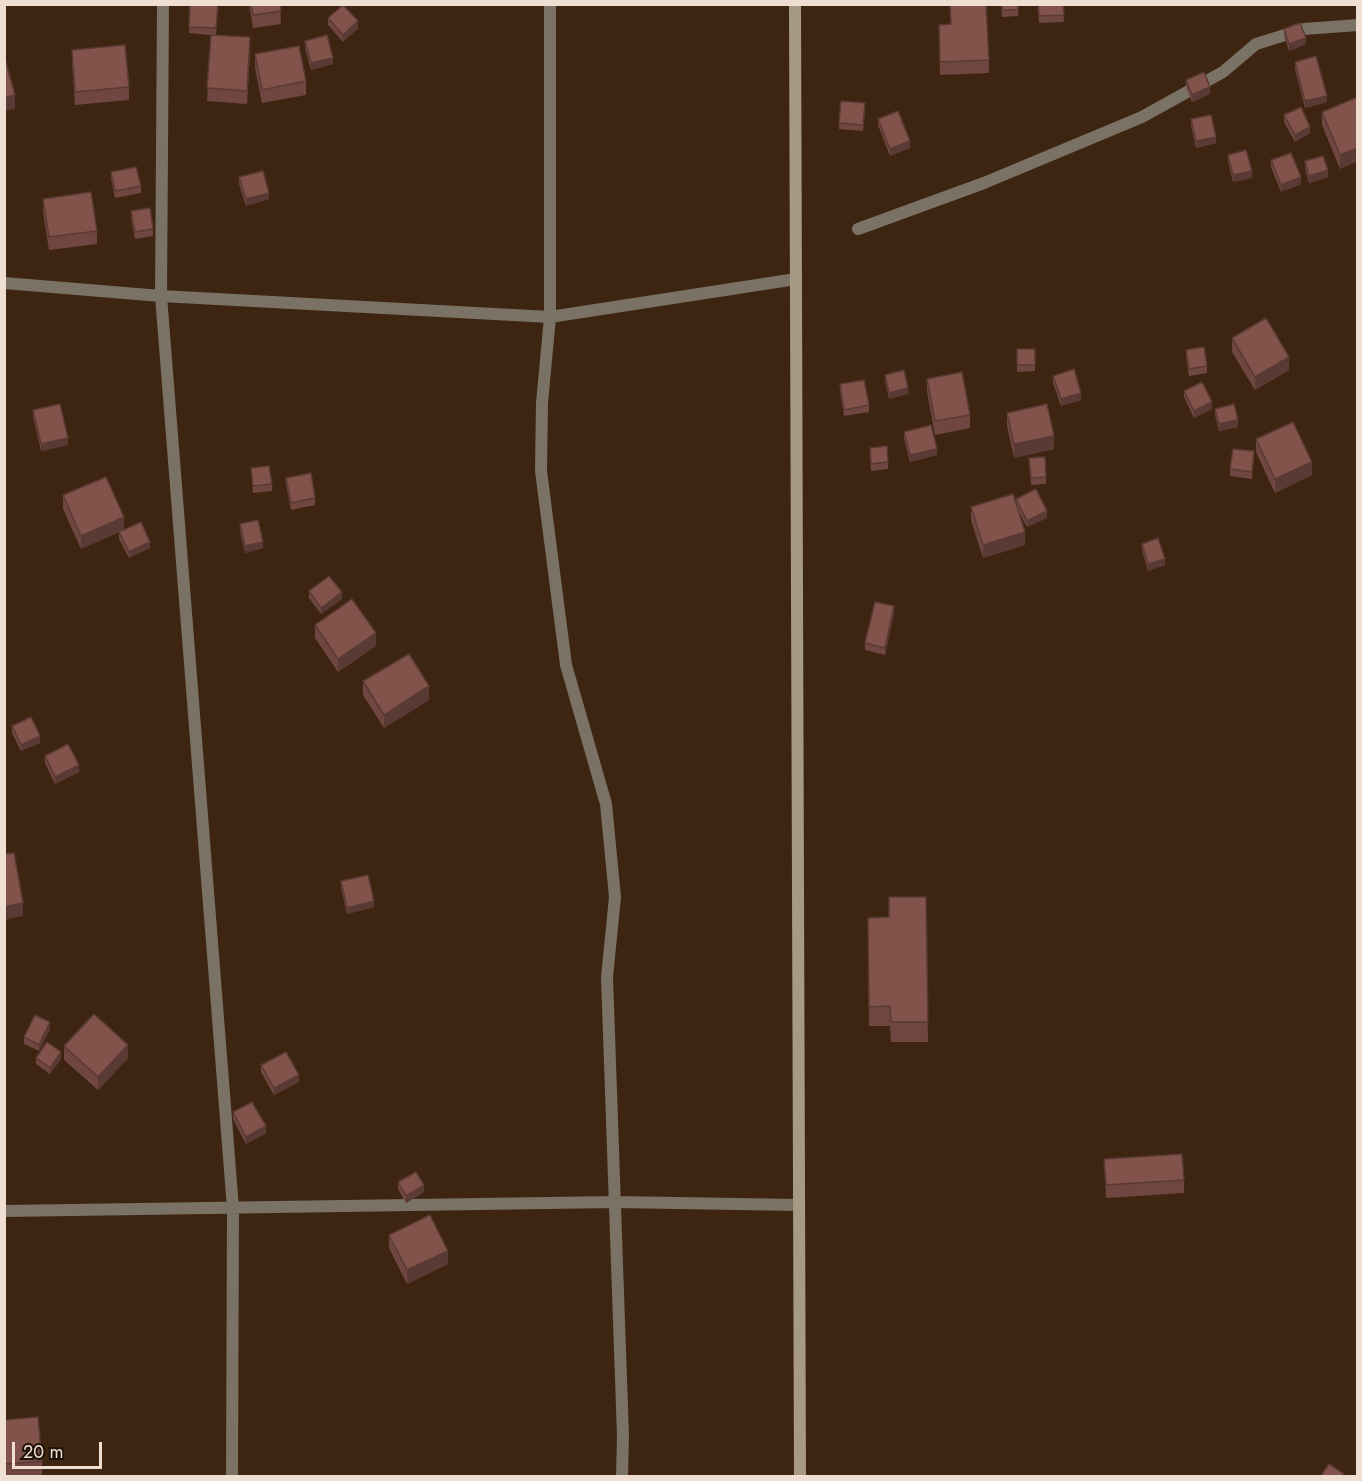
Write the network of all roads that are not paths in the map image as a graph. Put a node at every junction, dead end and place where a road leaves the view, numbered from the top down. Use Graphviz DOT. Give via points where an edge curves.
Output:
graph roads {
  1 [pos="163,4"];
  2 [pos="550,4"];
  3 [pos="795,4"];
  4 [pos="1358,25"];
  5 [pos="858,229"];
  6 [pos="796,279"];
  7 [pos="4,284"];
  8 [pos="161,296"];
  9 [pos="550,317"];
  10 [pos="615,1202"];
  11 [pos="799,1205"];
  12 [pos="233,1208"];
  13 [pos="4,1211"];
  14 [pos="232,1476"];
  15 [pos="621,1476"];
  16 [pos="801,1476"];
  1 -- 8 [label="street"];
  2 -- 9 [label="street"];
  3 -- 6 [label="main road"];
  4 -- 5 [label="street" via="1304,30 1256,44 1223,72 1142,117 984,183"];
  6 -- 9 [label="street"];
  6 -- 11 [label="main road"];
  7 -- 8 [label="street"];
  8 -- 9 [label="street"];
  8 -- 12 [label="street"];
  9 -- 10 [label="street" via="541,471 566,665 606,804 615,897 607,977"];
  10 -- 11 [label="street"];
  10 -- 12 [label="street"];
  10 -- 15 [label="street"];
  11 -- 16 [label="main road"];
  12 -- 13 [label="street"];
  12 -- 14 [label="street"];
}
